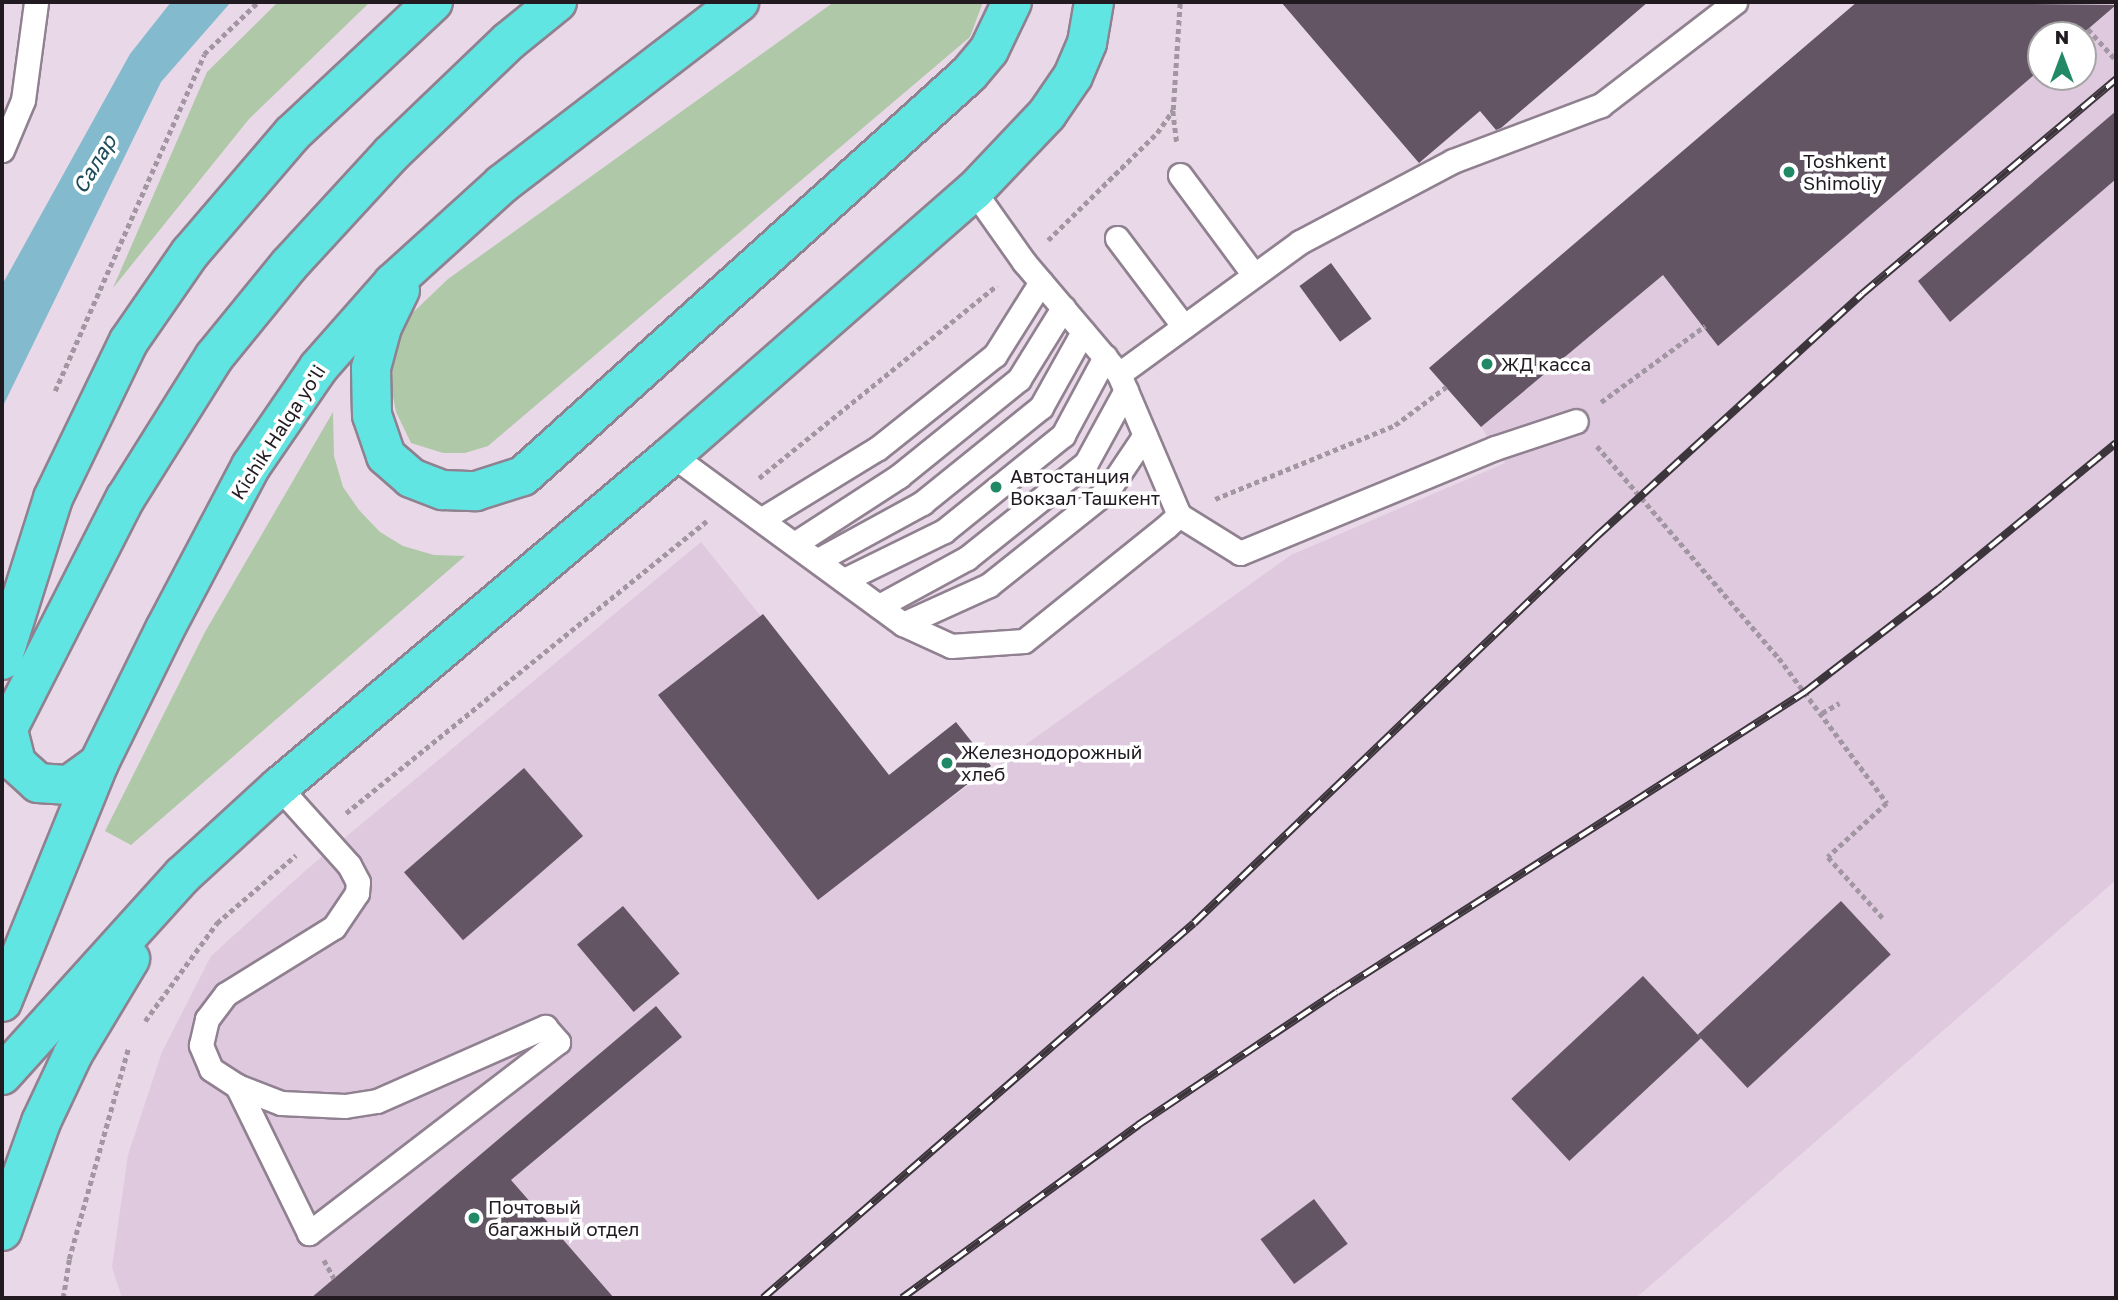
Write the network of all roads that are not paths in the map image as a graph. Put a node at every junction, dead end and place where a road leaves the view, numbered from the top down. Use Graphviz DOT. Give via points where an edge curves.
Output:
graph roads {
  1 [pos="36,2"];
  2 [pos="433,2"];
  3 [pos="557,2"];
  4 [pos="739,2"];
  5 [pos="1012,2"];
  6 [pos="1094,2"];
  7 [pos="1734,2"];
  8 [pos="2,150"];
  9 [pos="1180,175"];
  10 [pos="974,191"];
  11 [pos="1117,238"];
  12 [pos="419,258"];
  13 [pos="1254,275"];
  14 [pos="1041,282"];
  15 [pos="1063,308"];
  16 [pos="1184,327"];
  17 [pos="1083,332"];
  18 [pos="1117,374"];
  19 [pos="1576,421"];
  20 [pos="1145,435"];
  21 [pos="672,455"];
  22 [pos="1179,515"];
  23 [pos="762,519"];
  24 [pos="796,543"];
  25 [pos="818,560"];
  26 [pos="844,580"];
  27 [pos="879,606"];
  28 [pos="903,624"];
  29 [pos="2,660"];
  30 [pos="5,733"];
  31 [pos="99,763"];
  32 [pos="279,787"];
  33 [pos="183,875"];
  34 [pos="2,1002"];
  35 [pos="2,1075"];
  36 [pos="237,1086"];
  37 [pos="2,1231"];
  1 -- 8 [label="lane" via="23,100"];
  2 -- 29 [label="highway" via="292,134 190,253 136,330 100,392 53,498"];
  3 -- 30 [label="highway" via="509,41 391,154 230,336 125,499"];
  4 -- 12 [label="highway, Kichik Halqa yo'li" via="552,142"];
  5 -- 12 [label="highway" via="1003,26 969,74 523,476 507,483 460,491 427,486 396,468 379,444 369,400 374,351"];
  6 -- 10 [label="highway" via="1087,43 1073,76 1047,114"];
  7 -- 13 [label="lane" via="1601,105 1453,161 1300,242"];
  9 -- 13 [label="lane"];
  10 -- 14 [label="lane"];
  10 -- 21 [label="highway"];
  11 -- 16 [label="lane"];
  12 -- 31 [label="highway, Kichik Halqa yo'li" via="335,348 267,441 201,559"];
  13 -- 16 [label="lane"];
  14 -- 15 [label="lane"];
  14 -- 23 [label="lane" via="995,355 878,448"];
  15 -- 17 [label="lane"];
  15 -- 24 [label="lane" via="1019,379 900,476"];
  16 -- 18 [label="lane"];
  17 -- 18 [label="lane"];
  17 -- 25 [label="lane" via="1041,407 922,503"];
  18 -- 20 [label="lane"];
  18 -- 26 [label="lane" via="1063,435 944,531"];
  18 -- 27 [label="lane" via="1086,463 967,558"];
  19 -- 22 [label="lane" via="1495,448 1240,553"];
  20 -- 22 [label="lane"];
  20 -- 28 [label="lane" via="1108,490 999,577"];
  21 -- 23 [label="lane"];
  21 -- 32 [label="highway"];
  22 -- 28 [label="lane" via="1024,641 951,646"];
  23 -- 24 [label="lane"];
  24 -- 25 [label="lane"];
  25 -- 26 [label="lane"];
  26 -- 27 [label="lane"];
  27 -- 28 [label="lane"];
  30 -- 31 [label="highway" via="16,763 38,783 69,785"];
  31 -- 34 [label="highway, Kichik Halqa yo'li"];
  32 -- 33 [label="highway"];
  32 -- 36 [label="lane" via="358,882 353,903 334,927 239,984 210,1013 201,1041 205,1062"];
  33 -- 35 [label="highway"];
  33 -- 37 [label="highway" via="73,1054 29,1150"];
  36 -- 36 [label="lane" via="309,1233 558,1042 545,1027 377,1101 345,1107 281,1103"];
}
